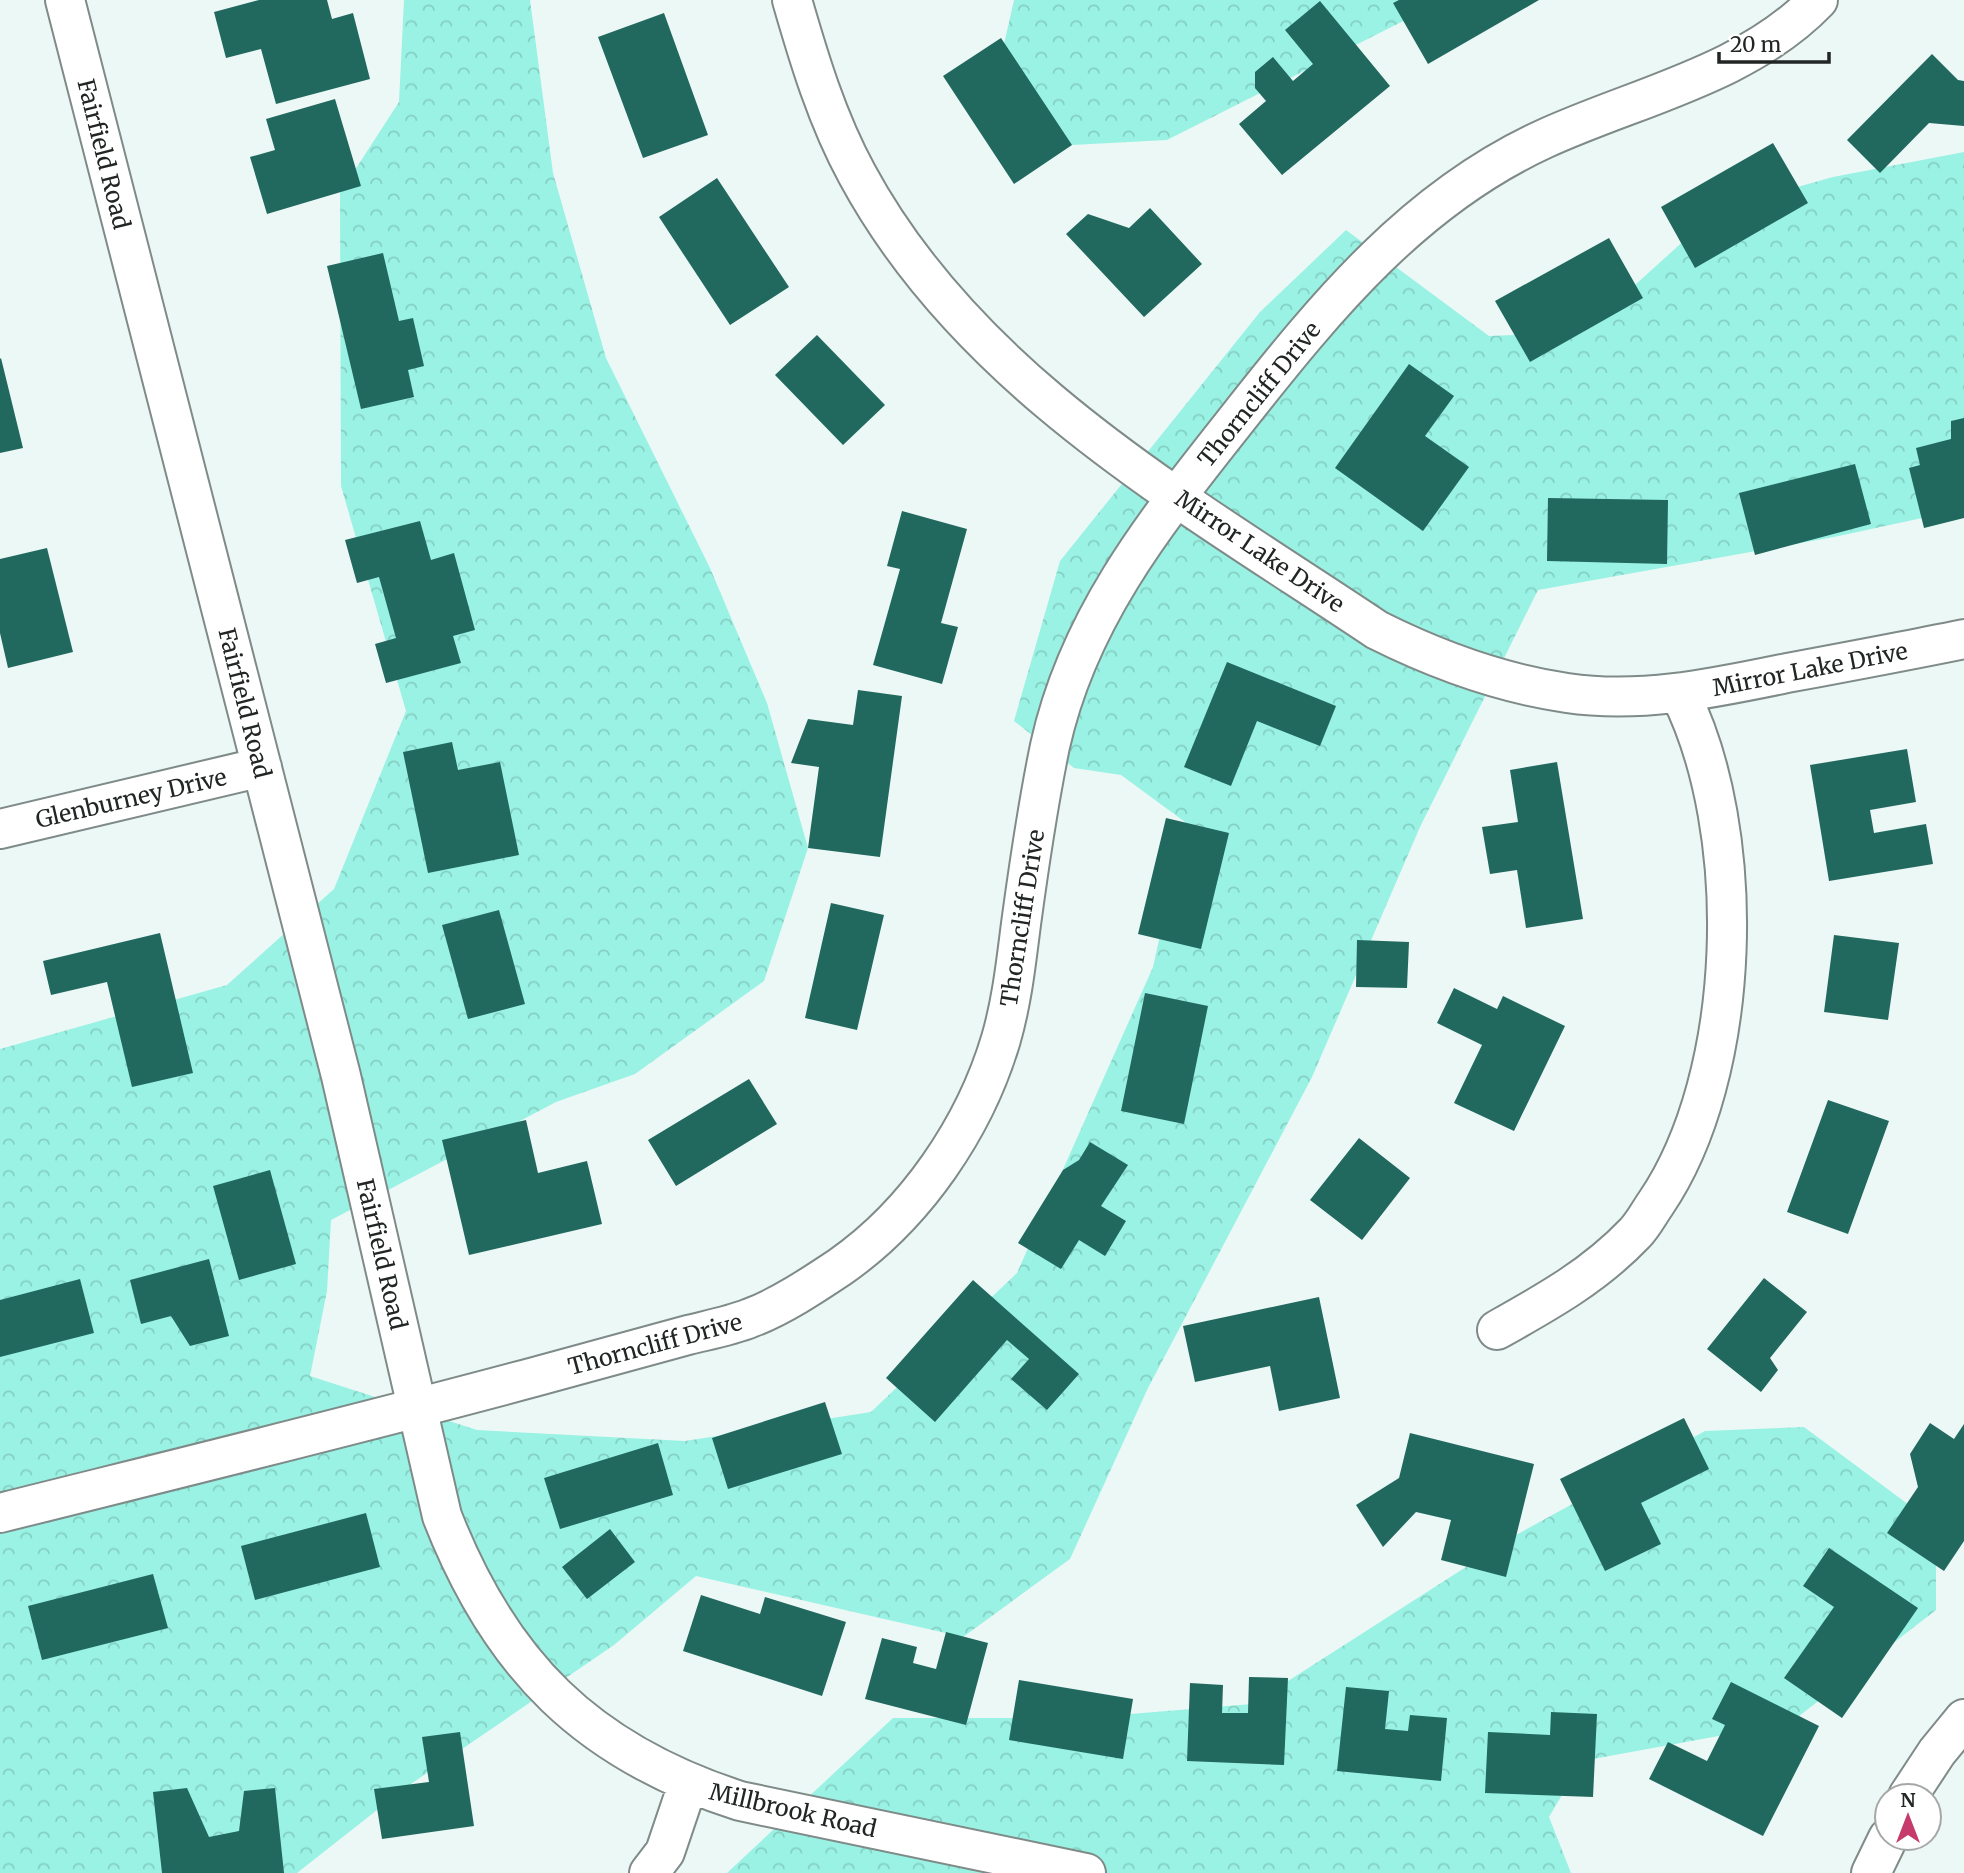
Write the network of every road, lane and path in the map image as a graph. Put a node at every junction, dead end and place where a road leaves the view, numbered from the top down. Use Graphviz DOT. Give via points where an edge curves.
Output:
graph roads {
  1 [pos="65,0"];
  2 [pos="792,0"];
  3 [pos="1818,0"];
  4 [pos="1178,496"];
  5 [pos="1964,639"];
  6 [pos="1680,694"];
  7 [pos="262,766"];
  8 [pos="0,828"];
  9 [pos="1497,1330"];
  10 [pos="418,1409"];
  11 [pos="0,1513"];
  12 [pos="1964,1719"];
  13 [pos="1917,1782"];
  14 [pos="688,1784"];
  15 [pos="1881,1852"];
  16 [pos="649,1873"];
  17 [pos="1086,1873"];
  18 [pos="1871,1873"];
  1 -- 7 [label="street, Fairfield Road"];
  2 -- 4 [label="street, Mirror Lake Drive" via="825,104 856,173 896,238 942,298 994,354 1091,435"];
  3 -- 4 [label="street, Thorncliff Drive" via="1796,22 1754,50 1541,140 1474,176 1413,221 1358,273"];
  4 -- 6 [label="street, Mirror Lake Drive" via="1377,629 1422,652 1493,679 1568,693 1618,697"];
  4 -- 10 [label="street, Thorncliff Drive" via="1130,558 1072,670 1051,743 1012,995 999,1044 981,1091 951,1146 914,1199 880,1235 839,1267 753,1318"];
  5 -- 6 [label="street, Mirror Lake Drive"];
  6 -- 9 [label="street" via="1692,717 1712,791 1724,866 1727,942 1722,1018 1708,1092 1674,1174 1636,1232 1571,1289"];
  7 -- 8 [label="street, Glenburney Drive"];
  7 -- 10 [label="street, Fairfield Road" via="341,1076"];
  10 -- 11 [label="street, Thorncliff Drive"];
  10 -- 14 [label="street, Millbrook Road" via="442,1516 497,1629 545,1688 603,1737"];
  12 -- 13 [label="street"];
  14 -- 16 [label="street" via="665,1852"];
  14 -- 17 [label="street, Millbrook Road" via="740,1801"];
  15 -- 18 [label="street"];
}
